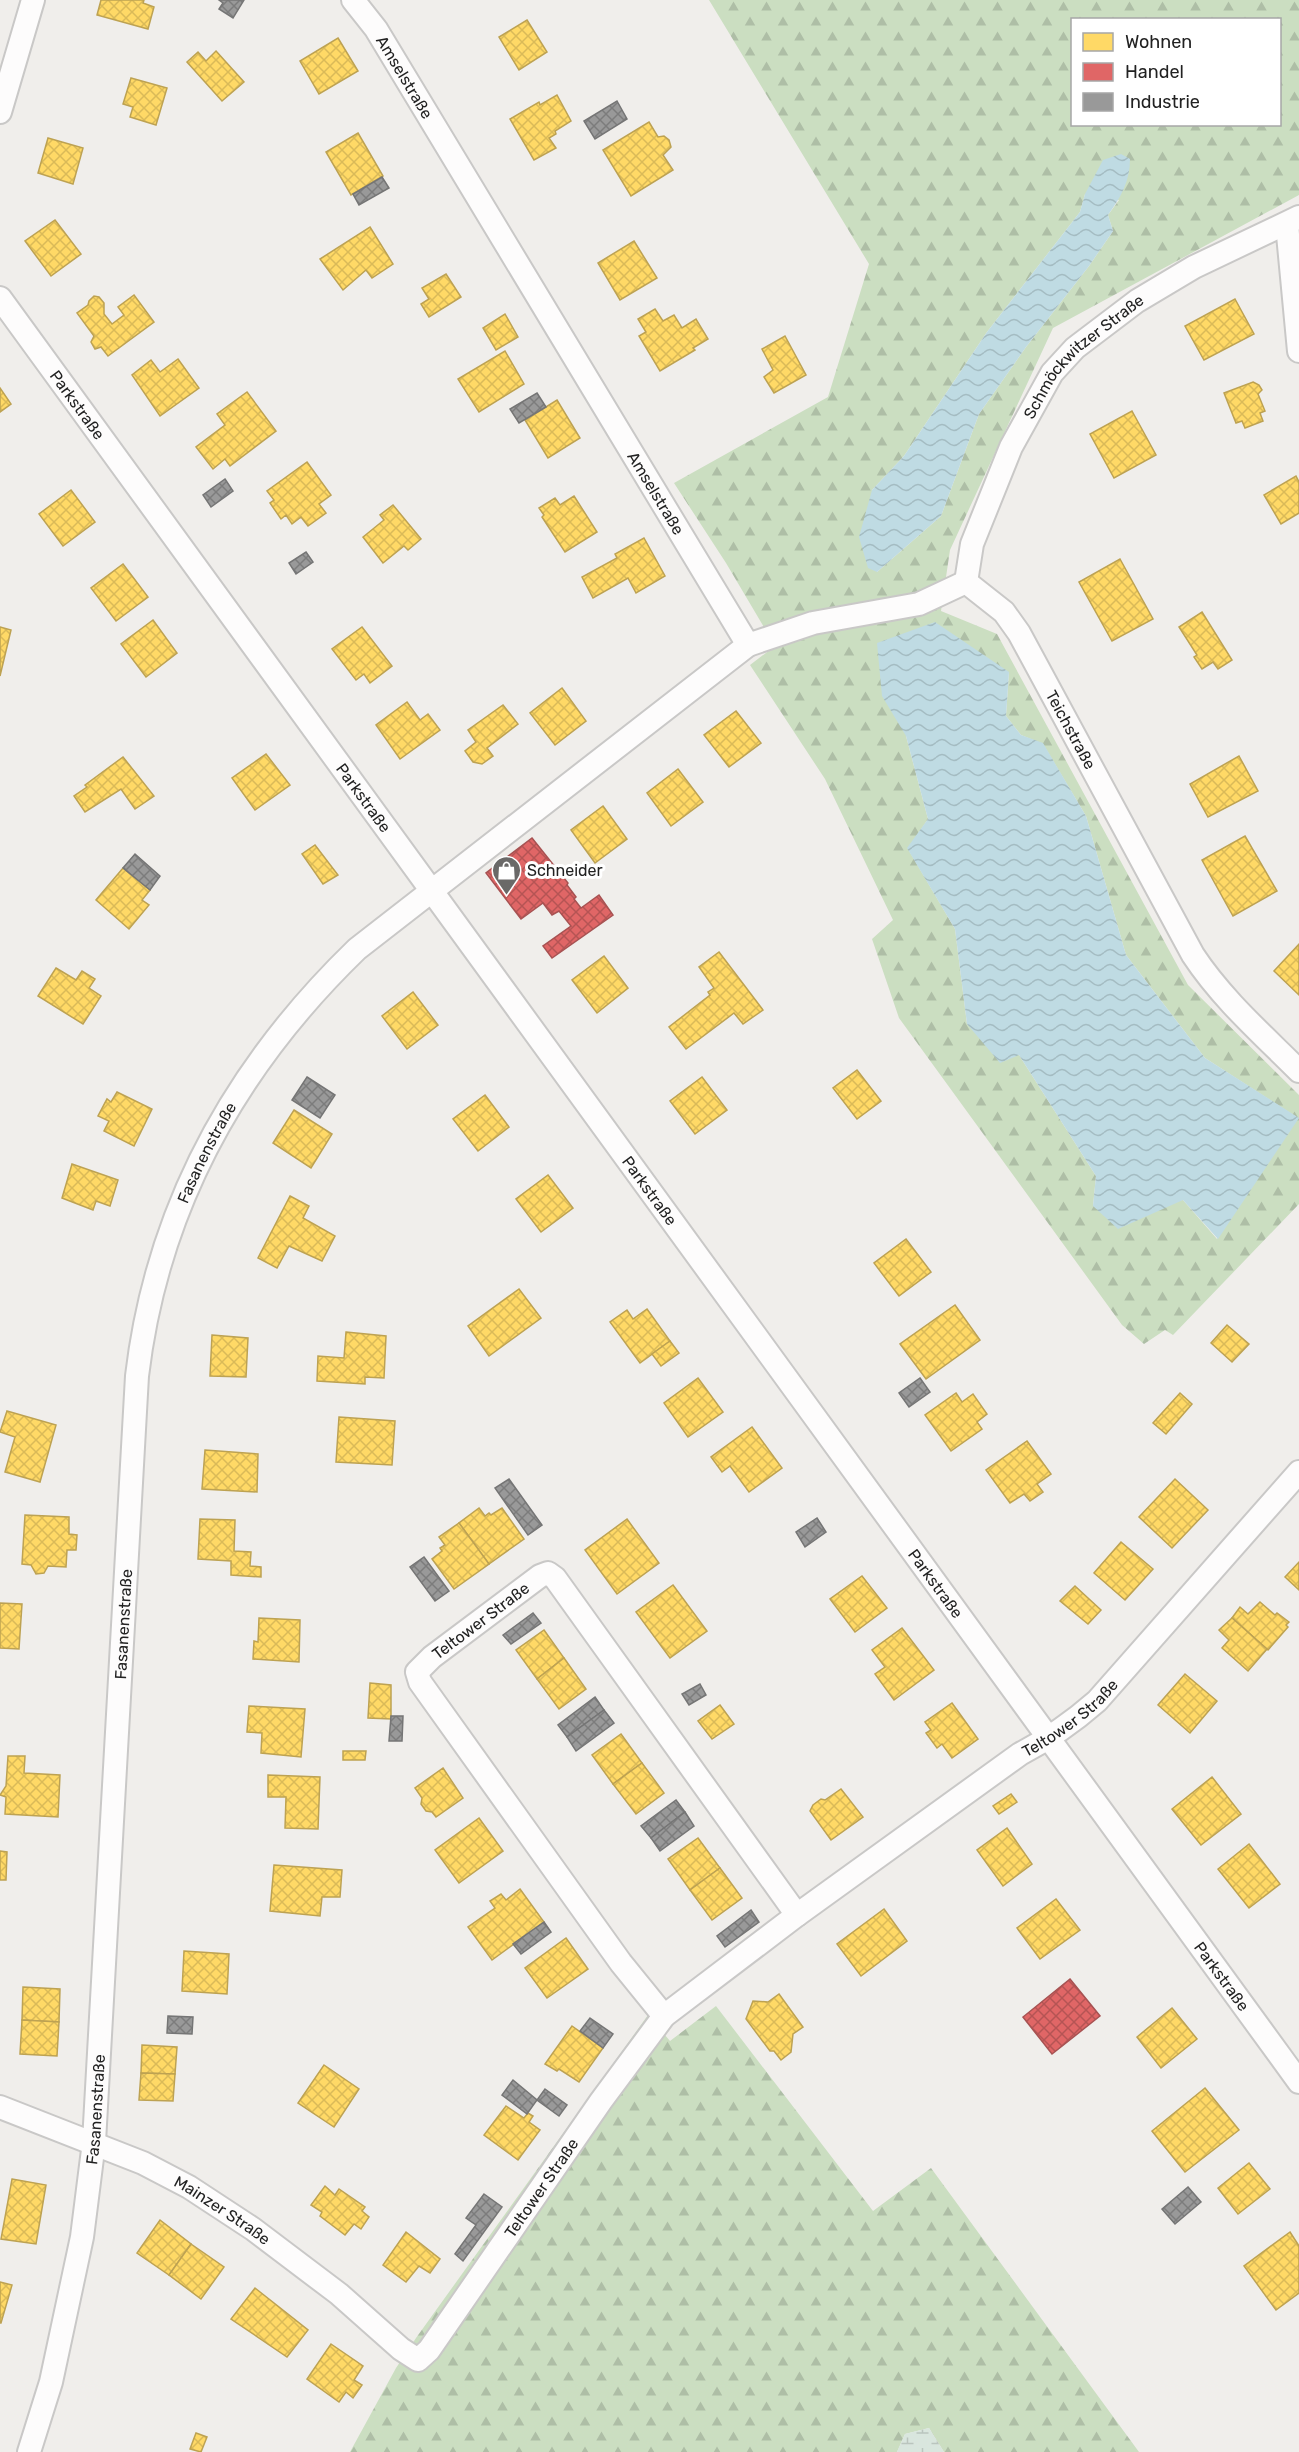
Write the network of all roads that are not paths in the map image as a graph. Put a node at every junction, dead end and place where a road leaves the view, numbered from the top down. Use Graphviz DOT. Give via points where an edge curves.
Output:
graph roads {
  1 [pos="33,0"];
  2 [pos="353,0"];
  3 [pos="0,112"];
  4 [pos="1293,221"];
  5 [pos="0,298"];
  6 [pos="1299,351"];
  7 [pos="966,582"];
  8 [pos="748,645"];
  9 [pos="432,891"];
  10 [pos="1299,1071"];
  11 [pos="1299,1472"];
  12 [pos="1048,1740"];
  13 [pos="797,1915"];
  14 [pos="664,2016"];
  15 [pos="1299,2082"];
  16 [pos="0,2107"];
  17 [pos="94,2142"];
  18 [pos="418,2360"];
  19 [pos="29,2452"];
  1 -- 3 [label="street"];
  2 -- 8 [label="street, Amselstraße" via="385,43"];
  4 -- 6 [label="street"];
  4 -- 7 [label="street, Schmöckwitzer Straße" via="1194,267 1137,301 1059,365 1011,447 972,544"];
  5 -- 9 [label="street, Parkstraße"];
  7 -- 8 [label="street" via="919,604 813,623"];
  7 -- 10 [label="street, Teichstraße" via="1004,612 1019,633 1207,976"];
  8 -- 9 [label="street"];
  9 -- 12 [label="street, Parkstraße"];
  9 -- 17 [label="street, Fasanenstraße" via="357,949 252,1070 228,1107 188,1186 154,1281 137,1376"];
  11 -- 12 [label="street, Teltower Straße" via="1097,1701"];
  12 -- 13 [label="street, Teltower Straße" via="1020,1754"];
  12 -- 15 [label="street, Parkstraße"];
  13 -- 14 [label="street, Teltower Straße"];
  13 -- 14 [label="street, Teltower Straße" via="548,1573 432,1657 417,1672 420,1682 621,1963"];
  14 -- 18 [label="street, Teltower Straße" via="429,2350"];
  16 -- 17 [label="street, Mainzer Straße"];
  17 -- 18 [label="street, Mainzer Straße" via="189,2187 254,2229"];
  17 -- 19 [label="street, Fasanenstraße" via="82,2237 51,2382"];
}
